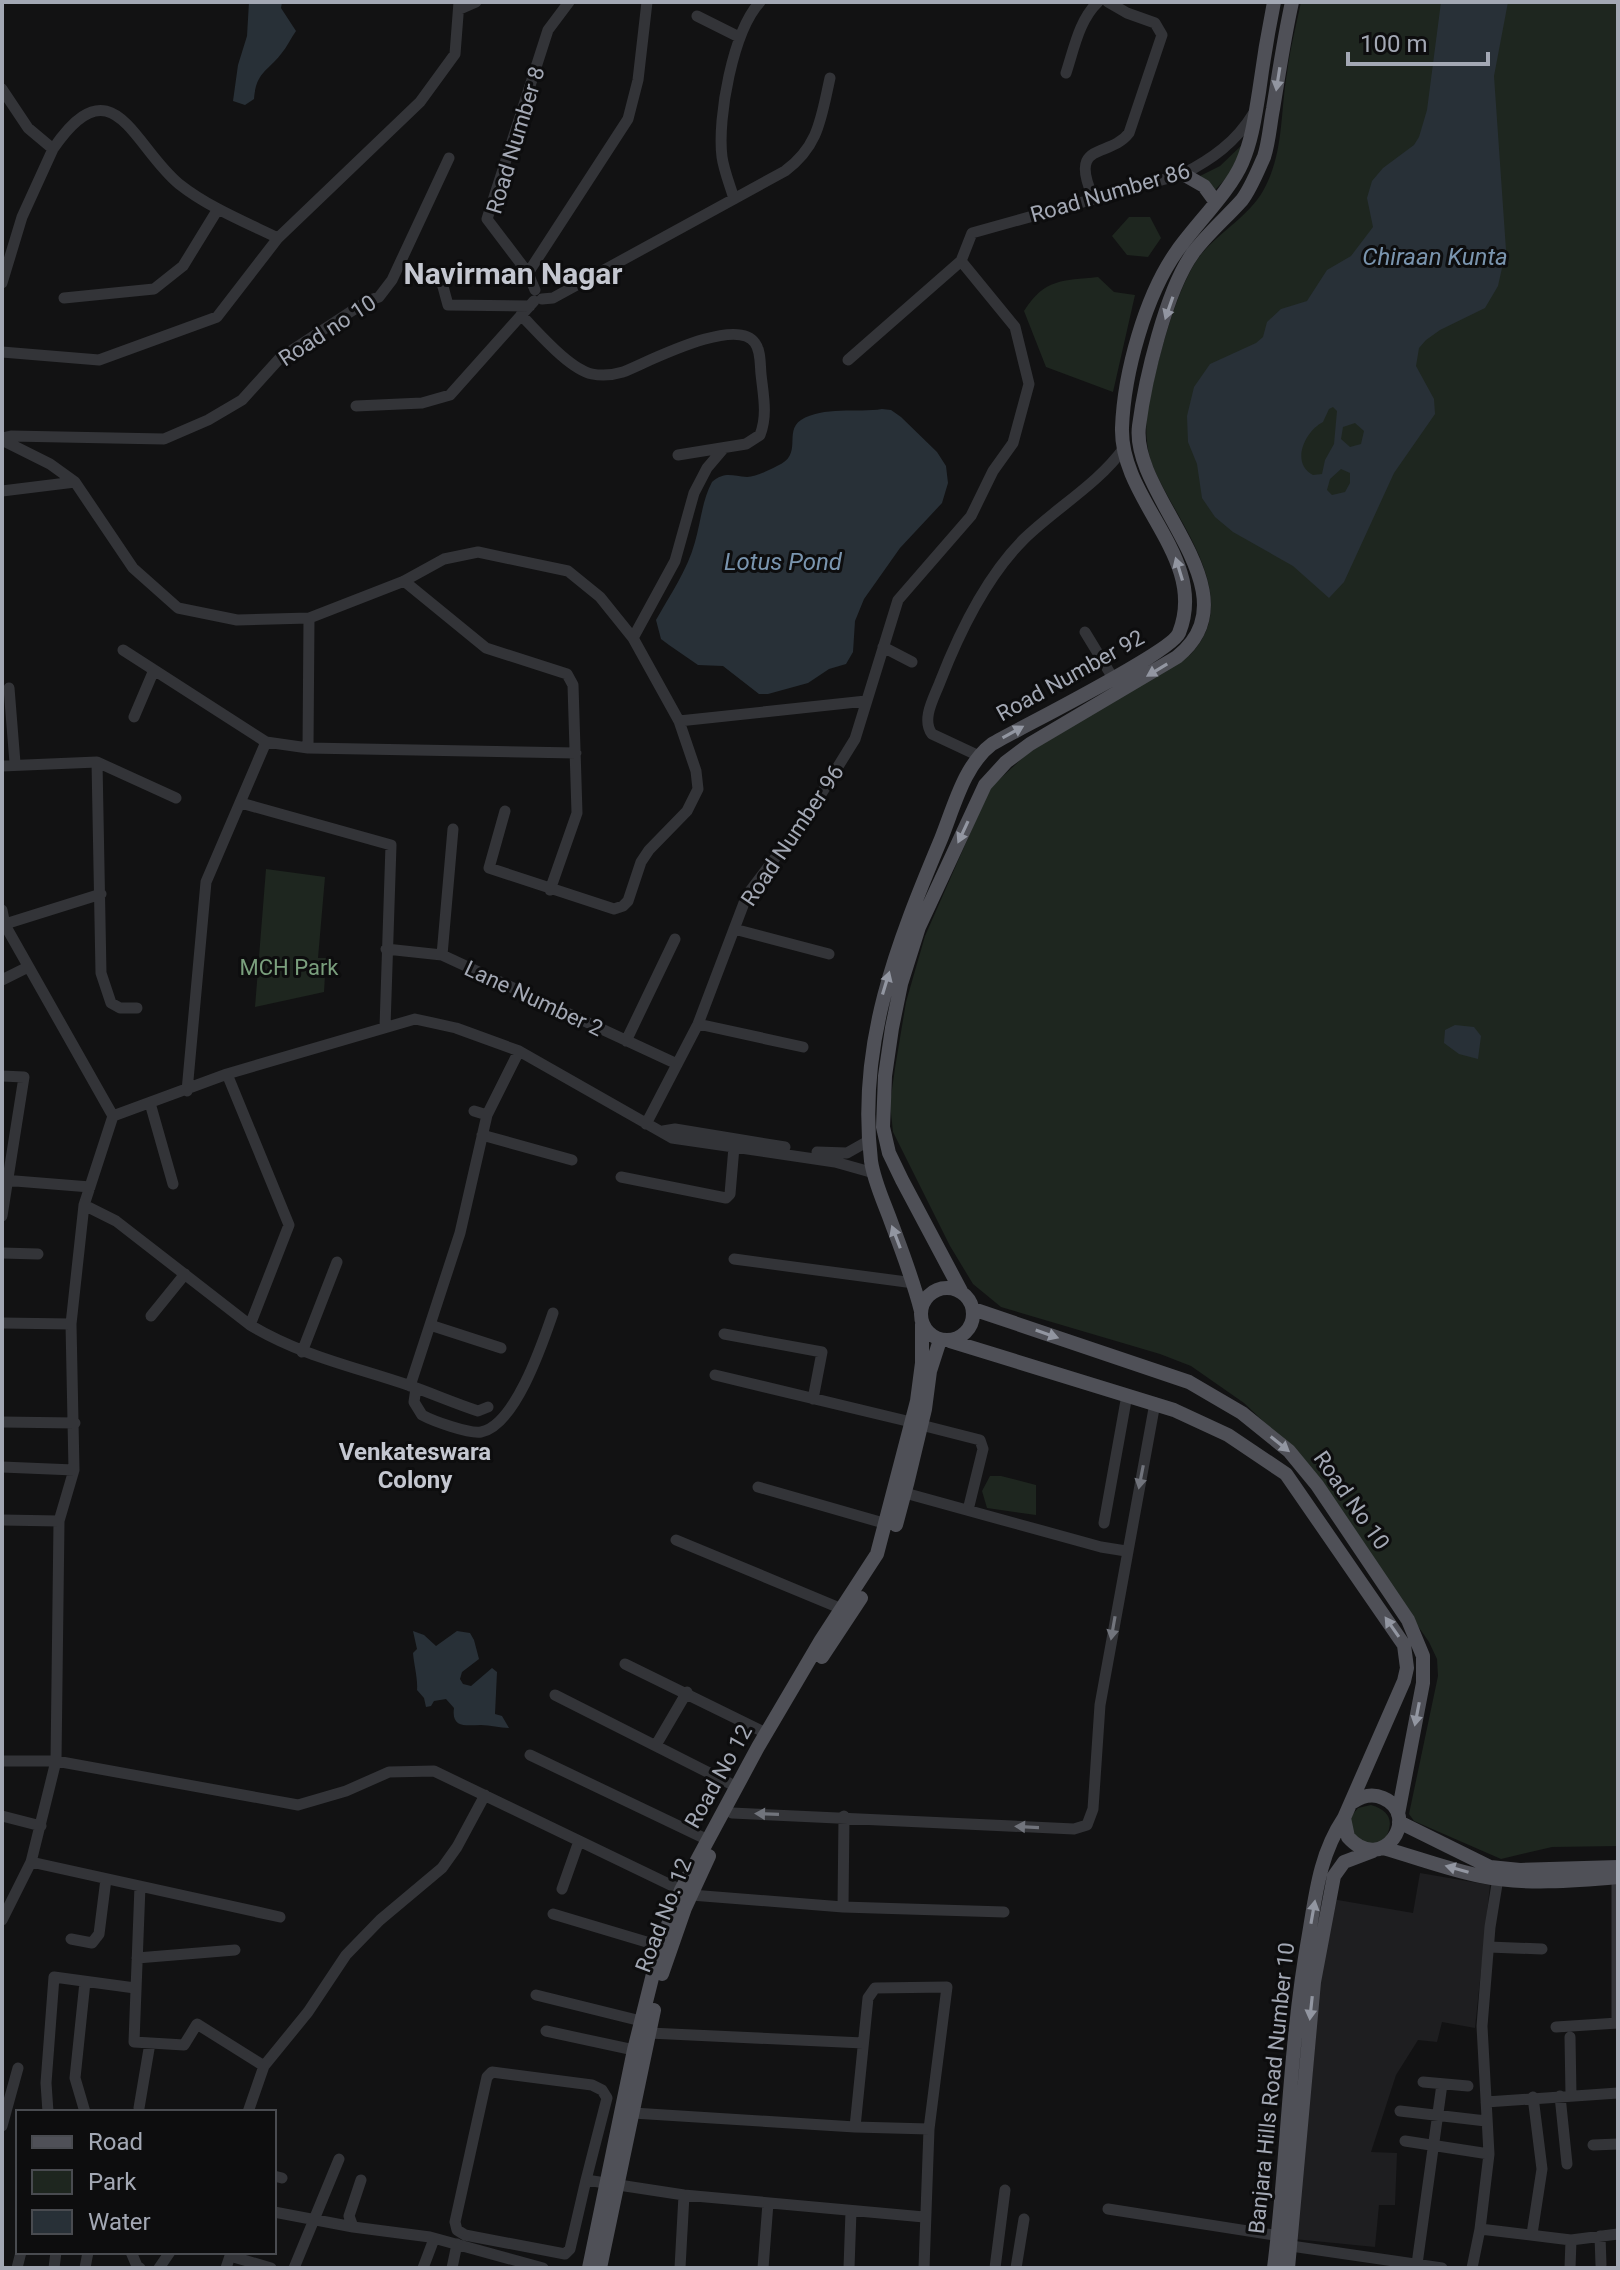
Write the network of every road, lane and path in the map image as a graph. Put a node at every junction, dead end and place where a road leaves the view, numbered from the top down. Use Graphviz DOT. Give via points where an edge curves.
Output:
graph roads {
  1 [pos="476,2"];
  2 [pos="569,2"];
  3 [pos="647,2"];
  4 [pos="760,2"];
  5 [pos="1098,2"];
  6 [pos="1108,2"];
  7 [pos="1274,2"];
  8 [pos="1292,2"];
  9 [pos="460,6"];
  10 [pos="697,16"];
  11 [pos="739,37"];
  12 [pos="1066,73"];
  13 [pos="830,78"];
  14 [pos="2,89"];
  15 [pos="1256,110"];
  16 [pos="53,149"];
  17 [pos="449,158"];
  18 [pos="1183,174"];
  19 [pos="1093,197"];
  20 [pos="734,199"];
  21 [pos="1215,201"];
  22 [pos="218,209"];
  23 [pos="278,238"];
  24 [pos="961,261"];
  25 [pos="528,273"];
  26 [pos="2,283"];
  27 [pos="442,283"];
  28 [pos="64,298"];
  29 [pos="535,299"];
  30 [pos="521,315"];
  31 [pos="2,352"];
  32 [pos="848,360"];
  33 [pos="356,406"];
  34 [pos="2,439"];
  35 [pos="724,448"];
  36 [pos="1124,448"];
  37 [pos="678,455"];
  38 [pos="1109,469"];
  39 [pos="1131,477"];
  40 [pos="75,482"];
  41 [pos="2,491"];
  42 [pos="404,581"];
  43 [pos="309,618"];
  44 [pos="1085,632"];
  45 [pos="633,638"];
  46 [pos="883,647"];
  47 [pos="123,650"];
  48 [pos="912,662"];
  49 [pos="154,670"];
  50 [pos="1113,678"];
  51 [pos="9,688"];
  52 [pos="866,701"];
  53 [pos="134,717"];
  54 [pos="679,721"];
  55 [pos="266,742"];
  56 [pos="308,748"];
  57 [pos="576,753"];
  58 [pos="979,756"];
  59 [pos="97,762"];
  60 [pos="8,765"];
  61 [pos="176,798"];
  62 [pos="241,803"];
  63 [pos="505,811"];
  64 [pos="453,829"];
  65 [pos="924,877"];
  66 [pos="939,884"];
  67 [pos="550,890"];
  68 [pos="101,894"];
  69 [pos="2,910"];
  70 [pos="3,925"];
  71 [pos="734,929"];
  72 [pos="675,939"];
  73 [pos="386,949"];
  74 [pos="829,954"];
  75 [pos="442,955"];
  76 [pos="28,967"];
  77 [pos="2,980"];
  78 [pos="137,1008"];
  79 [pos="698,1024"];
  80 [pos="385,1027"];
  81 [pos="626,1041"];
  82 [pos="803,1047"];
  83 [pos="519,1051"];
  84 [pos="871,1054"];
  85 [pos="888,1057"];
  86 [pos="677,1064"];
  87 [pos="227,1074"];
  88 [pos="2,1076"];
  89 [pos="187,1091"];
  90 [pos="150,1103"];
  91 [pos="474,1111"];
  92 [pos="487,1115"];
  93 [pos="113,1116"];
  94 [pos="2,1119"];
  95 [pos="17,1121"];
  96 [pos="646,1124"];
  97 [pos="663,1131"];
  98 [pos="482,1135"];
  99 [pos="870,1140"];
  100 [pos="734,1147"];
  101 [pos="572,1160"];
  102 [pos="874,1173"];
  103 [pos="621,1177"];
  104 [pos="5,1180"];
  105 [pos="173,1184"];
  106 [pos="90,1187"];
  107 [pos="84,1205"];
  108 [pos="2,1216"];
  109 [pos="2,1253"];
  110 [pos="38,1254"];
  111 [pos="734,1259"];
  112 [pos="337,1262"];
  113 [pos="185,1274"];
  114 [pos="914,1283"];
  115 [pos="961,1291"];
  116 [pos="973,1309"];
  117 [pos="553,1313"];
  118 [pos="151,1316"];
  119 [pos="922,1317"];
  120 [pos="2,1323"];
  121 [pos="71,1324"];
  122 [pos="250,1325"];
  123 [pos="430,1325"];
  124 [pos="724,1334"];
  125 [pos="945,1340"];
  126 [pos="501,1348"];
  127 [pos="302,1352"];
  128 [pos="715,1375"];
  129 [pos="413,1387"];
  130 [pos="1127,1395"];
  131 [pos="813,1399"];
  132 [pos="1155,1403"];
  133 [pos="488,1407"];
  134 [pos="2,1422"];
  135 [pos="75,1423"];
  136 [pos="916,1424"];
  137 [pos="2,1467"];
  138 [pos="74,1470"];
  139 [pos="758,1487"];
  140 [pos="905,1493"];
  141 [pos="968,1510"];
  142 [pos="2,1520"];
  143 [pos="59,1521"];
  144 [pos="1104,1523"];
  145 [pos="887,1524"];
  146 [pos="676,1540"];
  147 [pos="1126,1551"];
  148 [pos="842,1609"];
  149 [pos="625,1664"];
  150 [pos="1407,1668"];
  151 [pos="1424,1668"];
  152 [pos="687,1692"];
  153 [pos="555,1695"];
  154 [pos="766,1733"];
  155 [pos="656,1745"];
  156 [pos="530,1755"];
  157 [pos="2,1761"];
  158 [pos="56,1761"];
  159 [pos="737,1787"];
  160 [pos="485,1795"];
  161 [pos="1353,1802"];
  162 [pos="732,1813"];
  163 [pos="2,1816"];
  164 [pos="844,1816"];
  165 [pos="1344,1818"];
  166 [pos="1399,1818"];
  167 [pos="41,1826"];
  168 [pos="708,1840"];
  169 [pos="579,1841"];
  170 [pos="1378,1849"];
  171 [pos="31,1862"];
  172 [pos="1618,1874"];
  173 [pos="1498,1878"];
  174 [pos="106,1879"];
  175 [pos="140,1886"];
  176 [pos="562,1889"];
  177 [pos="686,1892"];
  178 [pos="843,1907"];
  179 [pos="1004,1912"];
  180 [pos="4,1914"];
  181 [pos="553,1914"];
  182 [pos="280,1917"];
  183 [pos="71,1939"];
  184 [pos="660,1946"];
  185 [pos="1489,1947"];
  186 [pos="1542,1949"];
  187 [pos="235,1950"];
  188 [pos="137,1958"];
  189 [pos="85,1982"];
  190 [pos="135,1988"];
  191 [pos="536,1995"];
  192 [pos="1617,2023"];
  193 [pos="645,2027"];
  194 [pos="1556,2027"];
  195 [pos="546,2031"];
  196 [pos="1570,2037"];
  197 [pos="150,2043"];
  198 [pos="863,2043"];
  199 [pos="634,2050"];
  200 [pos="264,2066"];
  201 [pos="18,2068"];
  202 [pos="1423,2082"];
  203 [pos="1442,2084"];
  204 [pos="1468,2086"];
  205 [pos="7,2092"];
  206 [pos="1618,2093"];
  207 [pos="1565,2096"];
  208 [pos="1533,2097"];
  209 [pos="1486,2102"];
  210 [pos="139,2108"];
  211 [pos="48,2110"];
  212 [pos="84,2110"];
  213 [pos="247,2110"];
  214 [pos="1400,2111"];
  215 [pos="633,2113"];
  216 [pos="1438,2117"];
  217 [pos="1486,2121"];
  218 [pos="2,2125"];
  219 [pos="855,2127"];
  220 [pos="929,2129"];
  221 [pos="1405,2141"];
  222 [pos="1618,2144"];
  223 [pos="1435,2145"];
  224 [pos="1593,2145"];
  225 [pos="1489,2154"];
  226 [pos="339,2159"];
  227 [pos="591,2160"];
  228 [pos="1567,2164"];
  229 [pos="612,2165"];
  230 [pos="361,2180"];
  231 [pos="586,2180"];
  232 [pos="612,2185"];
  233 [pos="1005,2190"];
  234 [pos="684,2195"];
  235 [pos="768,2203"];
  236 [pos="1108,2209"];
  237 [pos="851,2211"];
  238 [pos="276,2212"];
  239 [pos="924,2217"];
  240 [pos="1024,2219"];
  241 [pos="313,2220"];
  242 [pos="353,2227"];
  243 [pos="1480,2229"];
  244 [pos="1532,2234"];
  245 [pos="1618,2234"];
  246 [pos="1600,2236"];
  247 [pos="434,2239"];
  248 [pos="1287,2240"];
  249 [pos="1571,2240"];
  250 [pos="457,2244"];
  251 [pos="1417,2264"];
  252 [pos="1400,2265"];
  253 [pos="1601,2265"];
  254 [pos="296,2267"];
  255 [pos="226,2268"];
  256 [pos="271,2268"];
  257 [pos="423,2268"];
  258 [pos="452,2268"];
  259 [pos="543,2268"];
  260 [pos="589,2268"];
  261 [pos="600,2268"];
  262 [pos="680,2268"];
  263 [pos="763,2268"];
  264 [pos="849,2268"];
  265 [pos="924,2268"];
  266 [pos="995,2268"];
  267 [pos="1016,2268"];
  268 [pos="1274,2268"];
  269 [pos="1288,2268"];
  270 [pos="1442,2268"];
  271 [pos="1472,2268"];
  272 [pos="1570,2268"];
  1 -- 9 [label="street"];
  2 -- 25 [label="street, Road Number 8" via="548,30 487,219"];
  3 -- 25 [label="street" via="628,119"];
  4 -- 11 [label="street"];
  5 -- 12 [label="street" via="1084,21"];
  6 -- 19 [label="street" via="1155,23 1162,35 1129,133 1088,159 1085,168"];
  7 -- 15 [label="main road, Road Number 92"];
  8 -- 66 [label="main road, Road Number 92, one-way" via="1265,154 1244,197 1192,255 1175,288 1151,359 1138,430 1145,465 1196,562 1202,615 1198,634 1177,657 1006,762 985,785"];
  9 -- 23 [label="street" via="455,54 420,102"];
  10 -- 11 [label="street"];
  11 -- 20 [label="street" via="725,96 722,156"];
  13 -- 20 [label="street" via="809,150 785,171"];
  14 -- 16 [label="street" via="28,128"];
  15 -- 18 [label="street, Road Number 86" via="1225,147"];
  15 -- 21 [label="main road, Road Number 92" via="1242,164"];
  16 -- 22 [label="street" via="84,114 103,110 122,117 178,183"];
  16 -- 26 [label="street" via="22,217"];
  17 -- 34 [label="street, Road no 10" via="379,297 280,358 242,400 164,439"];
  18 -- 19 [label="street, Road Number 86"];
  18 -- 21 [label="main road" via="1204,186"];
  19 -- 24 [label="street, Road Number 86" via="972,233"];
  20 -- 29 [label="street" via="553,298"];
  21 -- 36 [label="main road, Road Number 92" via="1161,278 1138,337 1122,429"];
  22 -- 23 [label="street"];
  22 -- 28 [label="street" via="183,266 154,289"];
  23 -- 31 [label="street" via="217,317 99,360"];
  24 -- 32 [label="street"];
  24 -- 46 [label="street, Road Number 96" via="1015,327 1029,384 1013,443 971,516 898,600"];
  25 -- 29 [label="street"];
  27 -- 29 [label="street" via="448,305"];
  29 -- 30 [label="street"];
  30 -- 33 [label="street" via="450,395 422,403"];
  30 -- 35 [label="street" via="574,365 590,373 620,373 704,339 750,338 758,348 764,426 756,439"];
  34 -- 40 [label="street"];
  35 -- 37 [label="street"];
  35 -- 45 [label="street" via="694,493 675,561"];
  36 -- 38 [label="street"];
  36 -- 39 [label="main road, Road Number 92"];
  38 -- 39 [label="street"];
  38 -- 58 [label="street" via="1024,539 988,587 948,661 927,728"];
  50 -- 39 [label="main road, Road Number 92, one-way" via="1178,637 1185,614 1184,585 1173,552"];
  40 -- 41 [label="street"];
  40 -- 43 [label="street" via="133,568 178,608 237,620"];
  42 -- 43 [label="street"];
  42 -- 45 [label="street" via="444,559 478,552 568,571 600,597"];
  42 -- 57 [label="street" via="486,648 567,674 573,685"];
  43 -- 56 [label="street"];
  44 -- 50 [label="street"];
  45 -- 54 [label="street"];
  46 -- 48 [label="street"];
  46 -- 52 [label="street, Road Number 96"];
  47 -- 49 [label="street"];
  49 -- 53 [label="street"];
  49 -- 55 [label="street"];
  58 -- 50 [label="main road, Road Number 92, one-way"];
  51 -- 60 [label="street"];
  52 -- 54 [label="street"];
  52 -- 71 [label="street, Road Number 96" via="855,739 810,812 747,895"];
  54 -- 67 [label="street" via="698,789 687,811 641,862 628,901 606,908"];
  55 -- 56 [label="street"];
  55 -- 62 [label="street"];
  56 -- 57 [label="street"];
  57 -- 67 [label="street" via="577,813"];
  58 -- 65 [label="main road, Road Number 92"];
  59 -- 60 [label="street"];
  59 -- 61 [label="street"];
  59 -- 68 [label="street"];
  62 -- 73 [label="street" via="391,845"];
  62 -- 89 [label="street" via="206,882"];
  63 -- 67 [label="street" via="489,868"];
  64 -- 75 [label="street"];
  65 -- 66 [label="main road"];
  84 -- 65 [label="main road, Road Number 92, one-way" via="888,977"];
  66 -- 85 [label="main road, Road Number 92" via="901,984"];
  68 -- 70 [label="street"];
  68 -- 78 [label="street" via="103,982 111,1003"];
  69 -- 70 [label="street"];
  70 -- 76 [label="street"];
  71 -- 74 [label="street"];
  71 -- 79 [label="street, Road Number 96"];
  72 -- 81 [label="street"];
  73 -- 75 [label="street, Lane Number 2"];
  73 -- 80 [label="street"];
  75 -- 81 [label="street, Lane Number 2"];
  76 -- 77 [label="street"];
  76 -- 93 [label="street"];
  79 -- 82 [label="street"];
  79 -- 86 [label="street, Road Number 96"];
  80 -- 83 [label="street" via="415,1019"];
  80 -- 87 [label="street"];
  81 -- 86 [label="street, Lane Number 2"];
  83 -- 92 [label="street"];
  83 -- 96 [label="street"];
  84 -- 85 [label="main road"];
  84 -- 99 [label="main road, Road Number 92"];
  85 -- 115 [label="main road, Road Number 92" via="882,1104 889,1153"];
  86 -- 96 [label="street, Road Number 96"];
  87 -- 89 [label="street"];
  87 -- 122 [label="street" via="289,1225"];
  88 -- 95 [label="street" via="24,1077"];
  89 -- 90 [label="street"];
  90 -- 93 [label="street"];
  90 -- 105 [label="street"];
  91 -- 92 [label="street"];
  92 -- 98 [label="street"];
  93 -- 106 [label="street"];
  94 -- 95 [label="street"];
  95 -- 104 [label="street"];
  96 -- 97 [label="street"];
  97 -- 99 [label="street" via="840,1154"];
  97 -- 100 [label="street" via="672,1138"];
  98 -- 101 [label="street"];
  98 -- 123 [label="street" via="460,1233"];
  99 -- 102 [label="main road, Road Number 92"];
  100 -- 102 [label="street"];
  100 -- 103 [label="street" via="726,1198"];
  114 -- 102 [label="main road, Road Number 92, one-way"];
  104 -- 106 [label="street"];
  104 -- 108 [label="street"];
  106 -- 107 [label="street"];
  107 -- 113 [label="street" via="116,1221"];
  107 -- 121 [label="street"];
  109 -- 110 [label="street"];
  111 -- 114 [label="street"];
  112 -- 127 [label="street"];
  113 -- 118 [label="street"];
  113 -- 122 [label="street"];
  114 -- 119 [label="main road, Road Number 92"];
  115 -- 116 [label="main road"];
  115 -- 119 [label="main road" via="936,1290 928,1295"];
  116 -- 125 [label="main road, Road No. 12" via="966,1333"];
  116 -- 151 [label="main road, Road No 10, one-way" via="1189,1382 1266,1432 1317,1485 1408,1620"];
  117 -- 129 [label="street" via="520,1394 487,1430 475,1432 422,1415"];
  119 -- 125 [label="main road" via="929,1334"];
  119 -- 136 [label="main road, Road No 12"];
  120 -- 121 [label="street"];
  121 -- 135 [label="street"];
  122 -- 127 [label="street"];
  123 -- 126 [label="street"];
  123 -- 129 [label="street"];
  124 -- 131 [label="street" via="822,1352"];
  125 -- 130 [label="main road, Road No 10"];
  125 -- 136 [label="main road, Road No. 12" via="930,1371"];
  127 -- 129 [label="street"];
  128 -- 131 [label="street"];
  129 -- 133 [label="street" via="478,1411"];
  130 -- 132 [label="main road, Road No 10"];
  130 -- 144 [label="street"];
  131 -- 136 [label="street"];
  132 -- 147 [label="street, one-way"];
  150 -- 132 [label="main road, Road No 10, one-way" via="1404,1645 1286,1474 1228,1435"];
  134 -- 135 [label="street"];
  135 -- 138 [label="street"];
  136 -- 140 [label="main road, Road No. 12"];
  136 -- 141 [label="street" via="980,1440 983,1449"];
  136 -- 145 [label="main road, Road No 12"];
  137 -- 138 [label="street"];
  138 -- 143 [label="street"];
  139 -- 145 [label="street"];
  140 -- 141 [label="street"];
  140 -- 162 [label="main road, Road No. 12" via="883,1560"];
  141 -- 147 [label="street"];
  142 -- 143 [label="street"];
  143 -- 158 [label="street"];
  145 -- 148 [label="main road, Road No 12" via="877,1554"];
  146 -- 148 [label="street"];
  147 -- 164 [label="street, one-way" via="1100,1705 1093,1809 1087,1825 1074,1829"];
  148 -- 154 [label="main road, Road No 12"];
  149 -- 152 [label="street"];
  150 -- 151 [label="main road"];
  150 -- 161 [label="main road"];
  151 -- 166 [label="main road, Road No 10, one-way"];
  152 -- 154 [label="street"];
  152 -- 155 [label="street"];
  153 -- 155 [label="street"];
  154 -- 159 [label="main road, Road No 12"];
  155 -- 159 [label="street"];
  156 -- 168 [label="street"];
  157 -- 158 [label="street"];
  158 -- 160 [label="street" via="298,1805 389,1772 434,1771"];
  158 -- 167 [label="street"];
  159 -- 168 [label="main road, Road No 12"];
  160 -- 169 [label="street"];
  160 -- 200 [label="street" via="442,1868 346,1955"];
  161 -- 165 [label="main road"];
  161 -- 166 [label="main road" via="1361,1797 1387,1799"];
  164 -- 162 [label="street, one-way"];
  162 -- 177 [label="main road, Road No. 12"];
  163 -- 167 [label="street"];
  164 -- 178 [label="street"];
  165 -- 170 [label="main road" via="1355,1845"];
  248 -- 165 [label="main road, Banjara Hills Road Number 10, one-way" via="1301,1980 1321,1865"];
  166 -- 170 [label="main road" via="1392,1842"];
  166 -- 172 [label="main road" via="1490,1867"];
  167 -- 171 [label="street"];
  168 -- 177 [label="main road, Road No 12"];
  169 -- 176 [label="street"];
  169 -- 177 [label="street"];
  173 -- 170 [label="main road, one-way"];
  170 -- 248 [label="main road, Banjara Hills Road Number 10, one-way" via="1344,1862 1334,1876 1314,1982"];
  171 -- 174 [label="street"];
  171 -- 180 [label="street"];
  172 -- 173 [label="main road" via="1580,1880"];
  172 -- 192 [label="street"];
  173 -- 185 [label="street"];
  174 -- 175 [label="street"];
  174 -- 183 [label="street" via="99,1934 92,1943"];
  175 -- 182 [label="street"];
  175 -- 188 [label="street"];
  177 -- 178 [label="street"];
  177 -- 184 [label="main road, Road No 12"];
  177 -- 193 [label="main road, Road No. 12"];
  178 -- 179 [label="street"];
  181 -- 184 [label="street"];
  184 -- 193 [label="main road, Road No 12"];
  185 -- 186 [label="street"];
  185 -- 209 [label="street" via="1482,2026"];
  187 -- 188 [label="street"];
  188 -- 190 [label="street"];
  189 -- 190 [label="street"];
  189 -- 211 [label="street" via="54,1977"];
  189 -- 212 [label="street" via="75,2078"];
  190 -- 197 [label="street" via="134,2042"];
  191 -- 193 [label="street"];
  192 -- 194 [label="street"];
  193 -- 198 [label="street"];
  193 -- 199 [label="main road, Road No 12"];
  193 -- 215 [label="main road, Road No. 12"];
  195 -- 199 [label="street"];
  196 -- 207 [label="street"];
  197 -- 200 [label="street" via="184,2045 197,2024"];
  197 -- 210 [label="street"];
  198 -- 219 [label="street"];
  198 -- 220 [label="street" via="868,1998 875,1988 947,1987"];
  199 -- 229 [label="main road, Road No 12"];
  200 -- 213 [label="street"];
  201 -- 205 [label="street"];
  202 -- 203 [label="street"];
  203 -- 204 [label="street"];
  203 -- 216 [label="street"];
  205 -- 218 [label="street"];
  206 -- 207 [label="street"];
  207 -- 208 [label="street"];
  207 -- 228 [label="street"];
  208 -- 209 [label="street"];
  208 -- 244 [label="street" via="1542,2169"];
  209 -- 217 [label="street"];
  214 -- 216 [label="street"];
  215 -- 219 [label="street"];
  215 -- 232 [label="main road, Road No. 12"];
  216 -- 217 [label="street"];
  216 -- 223 [label="street"];
  217 -- 225 [label="street"];
  219 -- 220 [label="street"];
  220 -- 239 [label="street"];
  221 -- 223 [label="street"];
  222 -- 224 [label="street"];
  223 -- 225 [label="street"];
  223 -- 251 [label="street"];
  225 -- 243 [label="street"];
  226 -- 241 [label="street"];
  227 -- 229 [label="street"];
  227 -- 231 [label="street"];
  227 -- 231 [label="street" via="607,2098 602,2090 492,2072 480,2106 457,2230 565,2254"];
  229 -- 232 [label="main road, Road No 12"];
  230 -- 242 [label="street" via="349,2216"];
  231 -- 232 [label="street"];
  232 -- 234 [label="street"];
  232 -- 260 [label="main road, Road No 12"];
  232 -- 261 [label="main road, Road No. 12"];
  233 -- 266 [label="street"];
  234 -- 235 [label="street"];
  234 -- 262 [label="street"];
  235 -- 237 [label="street"];
  235 -- 263 [label="street"];
  236 -- 248 [label="street"];
  237 -- 239 [label="street"];
  237 -- 264 [label="street"];
  238 -- 241 [label="street"];
  239 -- 265 [label="street"];
  240 -- 267 [label="street"];
  241 -- 242 [label="street"];
  241 -- 254 [label="street"];
  242 -- 247 [label="street"];
  243 -- 244 [label="street"];
  243 -- 271 [label="street"];
  244 -- 249 [label="street"];
  245 -- 246 [label="street"];
  246 -- 249 [label="street"];
  246 -- 253 [label="street"];
  247 -- 250 [label="street"];
  247 -- 257 [label="street"];
  248 -- 252 [label="street"];
  248 -- 268 [label="main road, Banjara Hills Road Number 10"];
  248 -- 269 [label="main road, Banjara Hills Road Number 10"];
  249 -- 272 [label="street"];
  250 -- 258 [label="street"];
  250 -- 259 [label="street"];
  251 -- 252 [label="street"];
  251 -- 270 [label="street"];
  255 -- 256 [label="street" via="230,2256"];
}
